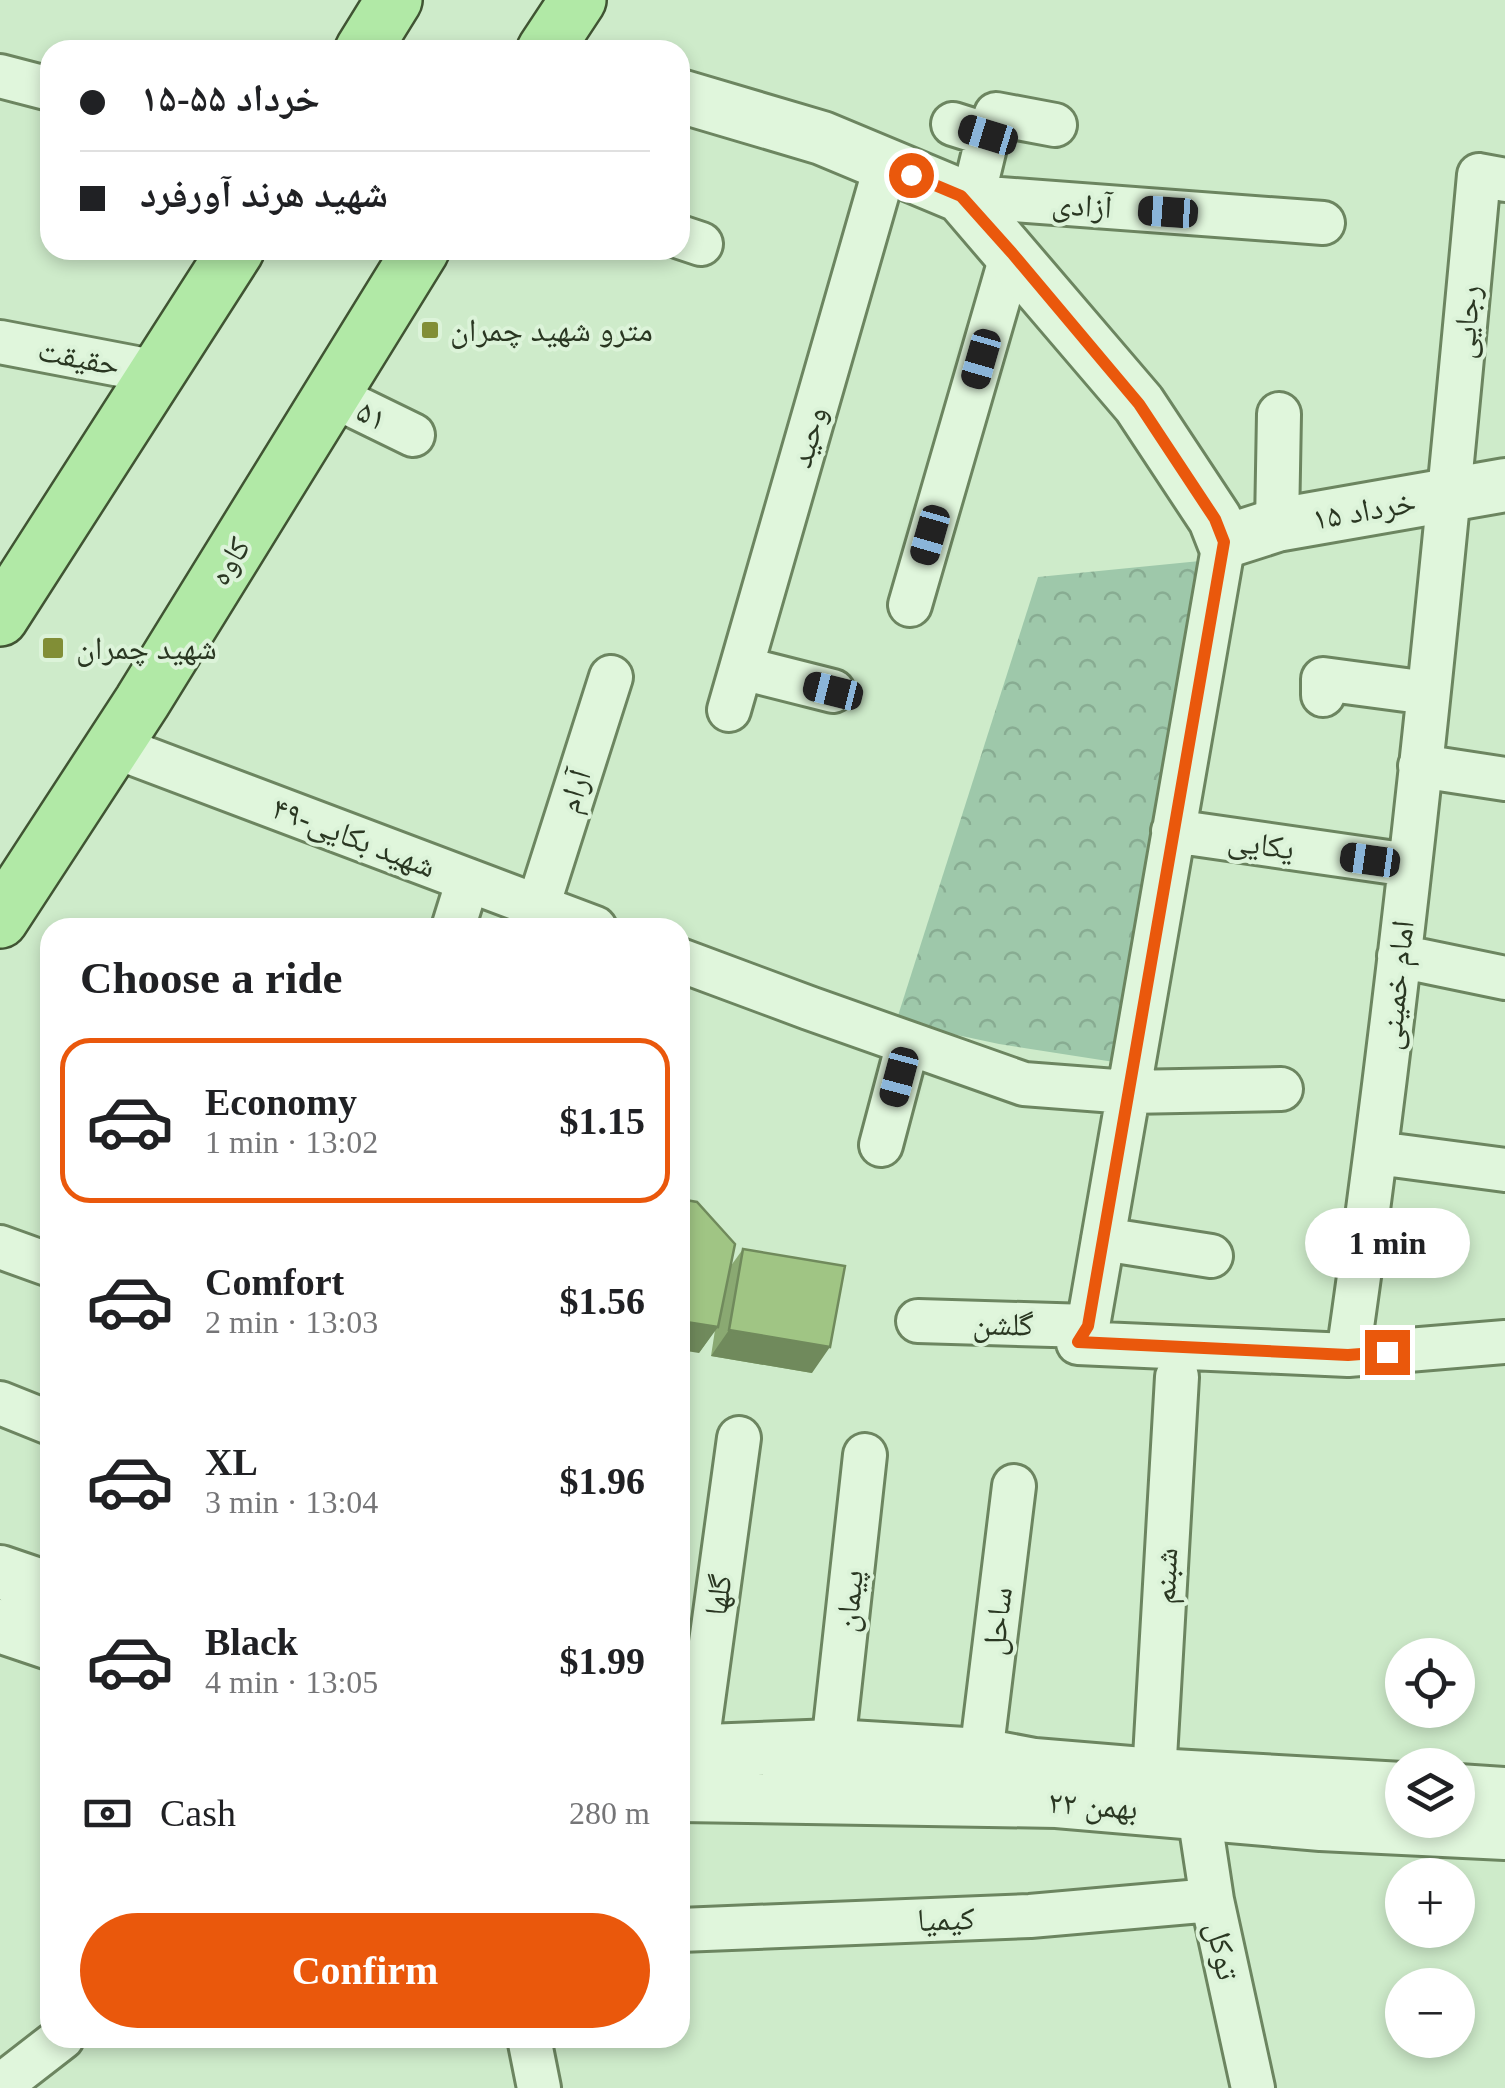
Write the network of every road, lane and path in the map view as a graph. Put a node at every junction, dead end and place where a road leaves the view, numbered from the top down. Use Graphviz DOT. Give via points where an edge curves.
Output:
graph roads {
  1 [pos="394,0"];
  2 [pos="578,0"];
  3 [pos="368,40"];
  4 [pos="552,40"];
  5 [pos="0,76"];
  6 [pos="40,86"];
  7 [pos="690,99"];
  8 [pos="1055,125"];
  9 [pos="886,164"];
  10 [pos="1505,180"];
  11 [pos="967,196"];
  12 [pos="1323,223"];
  13 [pos="1012,253"];
  14 [pos="230,260"];
  15 [pos="415,260"];
  16 [pos="0,342"];
  17 [pos="157,372"];
  18 [pos="332,395"];
  19 [pos="1279,414"];
  20 [pos="413,436"];
  21 [pos="1505,485"];
  22 [pos="1450,495"];
  23 [pos="1277,525"];
  24 [pos="1224,542"];
  25 [pos="910,606"];
  26 [pos="0,618"];
  27 [pos="742,668"];
  28 [pos="611,677"];
  29 [pos="833,691"];
  30 [pos="1428,693"];
  31 [pos="1324,695"];
  32 [pos="729,710"];
  33 [pos="113,746"];
  34 [pos="1420,766"];
  35 [pos="1505,779"];
  36 [pos="1173,832"];
  37 [pos="1409,865"];
  38 [pos="468,880"];
  39 [pos="538,906"];
  40 [pos="455,918"];
  41 [pos="568,918"];
  42 [pos="0,920"];
  43 [pos="1399,956"];
  44 [pos="690,964"];
  45 [pos="1505,978"];
  46 [pos="908,1043"];
  47 [pos="1281,1089"];
  48 [pos="1128,1092"];
  49 [pos="881,1145"];
  50 [pos="1377,1153"];
  51 [pos="1505,1170"];
  52 [pos="1103,1240"];
  53 [pos="0,1247"];
  54 [pos="1212,1256"];
  55 [pos="40,1262"];
  56 [pos="918,1321"];
  57 [pos="1083,1334"];
  58 [pos="1505,1342"];
  59 [pos="1348,1355"];
  60 [pos="1176,1377"];
  61 [pos="0,1403"];
  62 [pos="40,1419"];
  63 [pos="739,1438"];
  64 [pos="865,1455"];
  65 [pos="1014,1486"];
  66 [pos="0,1572"];
  67 [pos="40,1586"];
  68 [pos="0,1626"];
  69 [pos="40,1640"];
  70 [pos="690,1736"];
  71 [pos="832,1746"];
  72 [pos="981,1756"];
  73 [pos="690,1765"];
  74 [pos="690,1766"];
  75 [pos="1154,1775"];
  76 [pos="1385,1788"];
  77 [pos="1475,1793"];
  78 [pos="1505,1794"];
  79 [pos="1199,1814"];
  80 [pos="1505,1833"];
  81 [pos="1212,1900"];
  82 [pos="690,1930"];
  83 [pos="49,2048"];
  84 [pos="531,2048"];
  85 [pos="0,2086"];
  86 [pos="539,2088"];
  87 [pos="1253,2088"];
  1 -- 3 [label="main road"];
  2 -- 4 [label="main road"];
  5 -- 6 [label="street"];
  7 -- 9 [label="street"];
  8 -- 11 [label="street" via="996,114 971,130"];
  9 -- 11 [label="street"];
  9 -- 27 [label="street, وحید"];
  10 -- 22 [label="street, رجایی" via="1479,176"];
  11 -- 12 [label="street, آزادی"];
  11 -- 13 [label="street"];
  13 -- 24 [label="street" via="1139,404"];
  13 -- 25 [label="street"];
  14 -- 17 [label="main road"];
  15 -- 18 [label="main road, کاوه"];
  16 -- 17 [label="street, حقیقت"];
  17 -- 26 [label="main road"];
  18 -- 20 [label="street, ۵۱"];
  18 -- 33 [label="main road, کاوه"];
  19 -- 23 [label="street"];
  21 -- 22 [label="street, ۱۵ خرداد"];
  22 -- 23 [label="street, ۱۵ خرداد"];
  22 -- 30 [label="street, امام خمینی"];
  23 -- 24 [label="street, ۱۵ خرداد"];
  24 -- 36 [label="street"];
  27 -- 29 [label="street"];
  27 -- 32 [label="street, وحید"];
  28 -- 39 [label="street, آرام"];
  30 -- 31 [label="street" via="1323,679"];
  30 -- 34 [label="street, امام خمینی"];
  33 -- 38 [label="street, ۴۹-شهید بکایی"];
  33 -- 42 [label="main road, کاوه"];
  34 -- 35 [label="street"];
  34 -- 37 [label="street, امام خمینی"];
  36 -- 37 [label="street, یکایی"];
  36 -- 48 [label="street"];
  37 -- 43 [label="street, امام خمینی"];
  38 -- 39 [label="street, ۴۹-شهید بکایی"];
  38 -- 40 [label="street"];
  39 -- 41 [label="street, ۴۹-شهید بکایی"];
  43 -- 45 [label="street"];
  43 -- 50 [label="street, امام خمینی"];
  44 -- 46 [label="street"];
  46 -- 48 [label="street" via="1024,1084"];
  46 -- 49 [label="street"];
  47 -- 48 [label="street"];
  48 -- 52 [label="street"];
  50 -- 51 [label="street"];
  50 -- 59 [label="street, امام خمینی"];
  52 -- 54 [label="street"];
  52 -- 57 [label="street"];
  53 -- 55 [label="street"];
  56 -- 57 [label="street, گلشن"];
  57 -- 59 [label="street, گلشن"];
  58 -- 59 [label="street, گلشن"];
  60 -- 75 [label="street, شبنم"];
  61 -- 62 [label="street"];
  63 -- 70 [label="street, گلها"];
  64 -- 71 [label="street, پیمان"];
  65 -- 72 [label="street, ساحل"];
  66 -- 67 [label="street"];
  68 -- 69 [label="street"];
  71 -- 72 [label="street, ۲۲ بهمن"];
  71 -- 73 [label="street, ۲۲ بهمن"];
  72 -- 75 [label="street, ۲۲ بهمن"];
  74 -- 79 [label="street, ۲۲ بهمن"];
  75 -- 76 [label="street, ۲۲ بهمن"];
  77 -- 78 [label="street"];
  79 -- 80 [label="street, ۲۲ بهمن"];
  79 -- 81 [label="street, توکل"];
  81 -- 82 [label="street, کیمیا" via="1030,1916"];
  81 -- 87 [label="street, توکل"];
  83 -- 85 [label="street"];
  84 -- 86 [label="street"];
}
